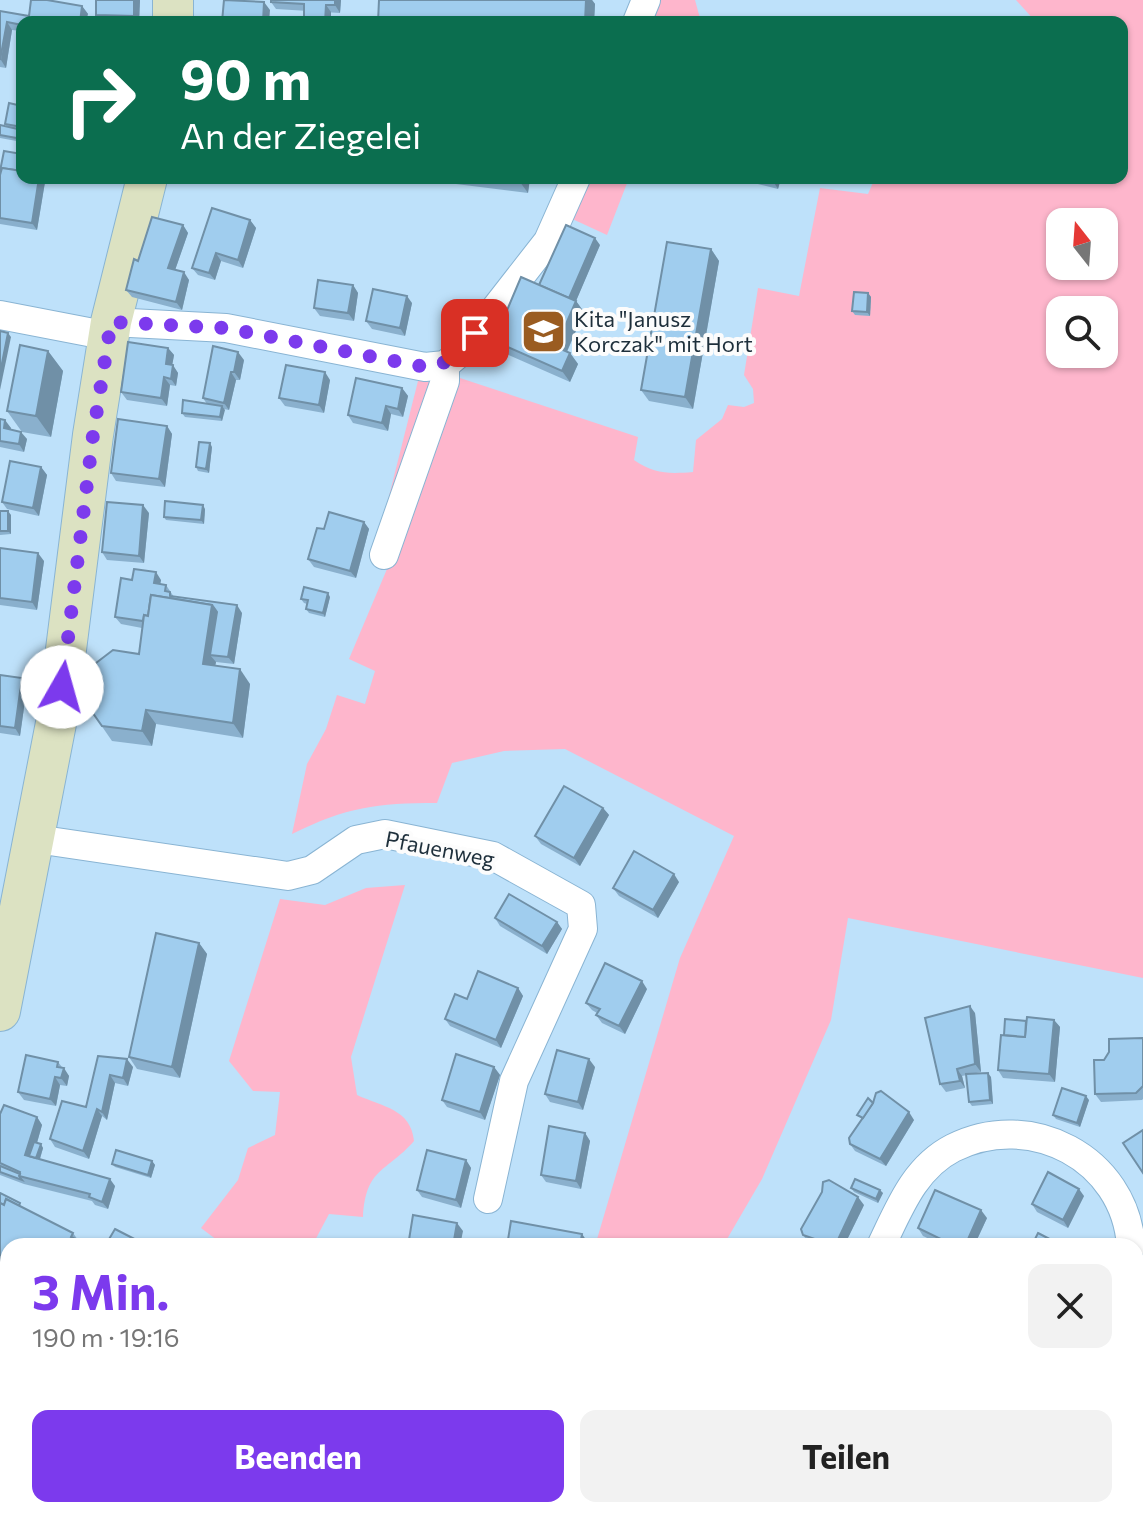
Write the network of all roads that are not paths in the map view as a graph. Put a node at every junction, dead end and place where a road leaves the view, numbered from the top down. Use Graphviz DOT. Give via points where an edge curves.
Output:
graph roads {
  1 [pos="146,184"];
  2 [pos="573,184"];
  3 [pos="0,315"];
  4 [pos="110,329"];
  5 [pos="445,365"];
  6 [pos="384,555"];
  7 [pos="36,839"];
  8 [pos="0,1011"];
  9 [pos="488,1199"];
  10 [pos="885,1238"];
  11 [pos="1130,1238"];
  1 -- 4 [label="main road"];
  2 -- 5 [label="street" via="548,241 463,350"];
  3 -- 4 [label="street"];
  4 -- 5 [label="street" via="226,328 425,367"];
  4 -- 7 [label="main road"];
  5 -- 6 [label="street" via="445,381"];
  7 -- 8 [label="main road"];
  7 -- 9 [label="street, Pfauenweg" via="288,876 312,870 356,840 385,834 493,856 581,905 583,929 514,1081"];
  10 -- 11 [label="street" via="907,1192 932,1163 952,1149 1005,1135 1055,1142 1091,1163 1111,1186"];
}
